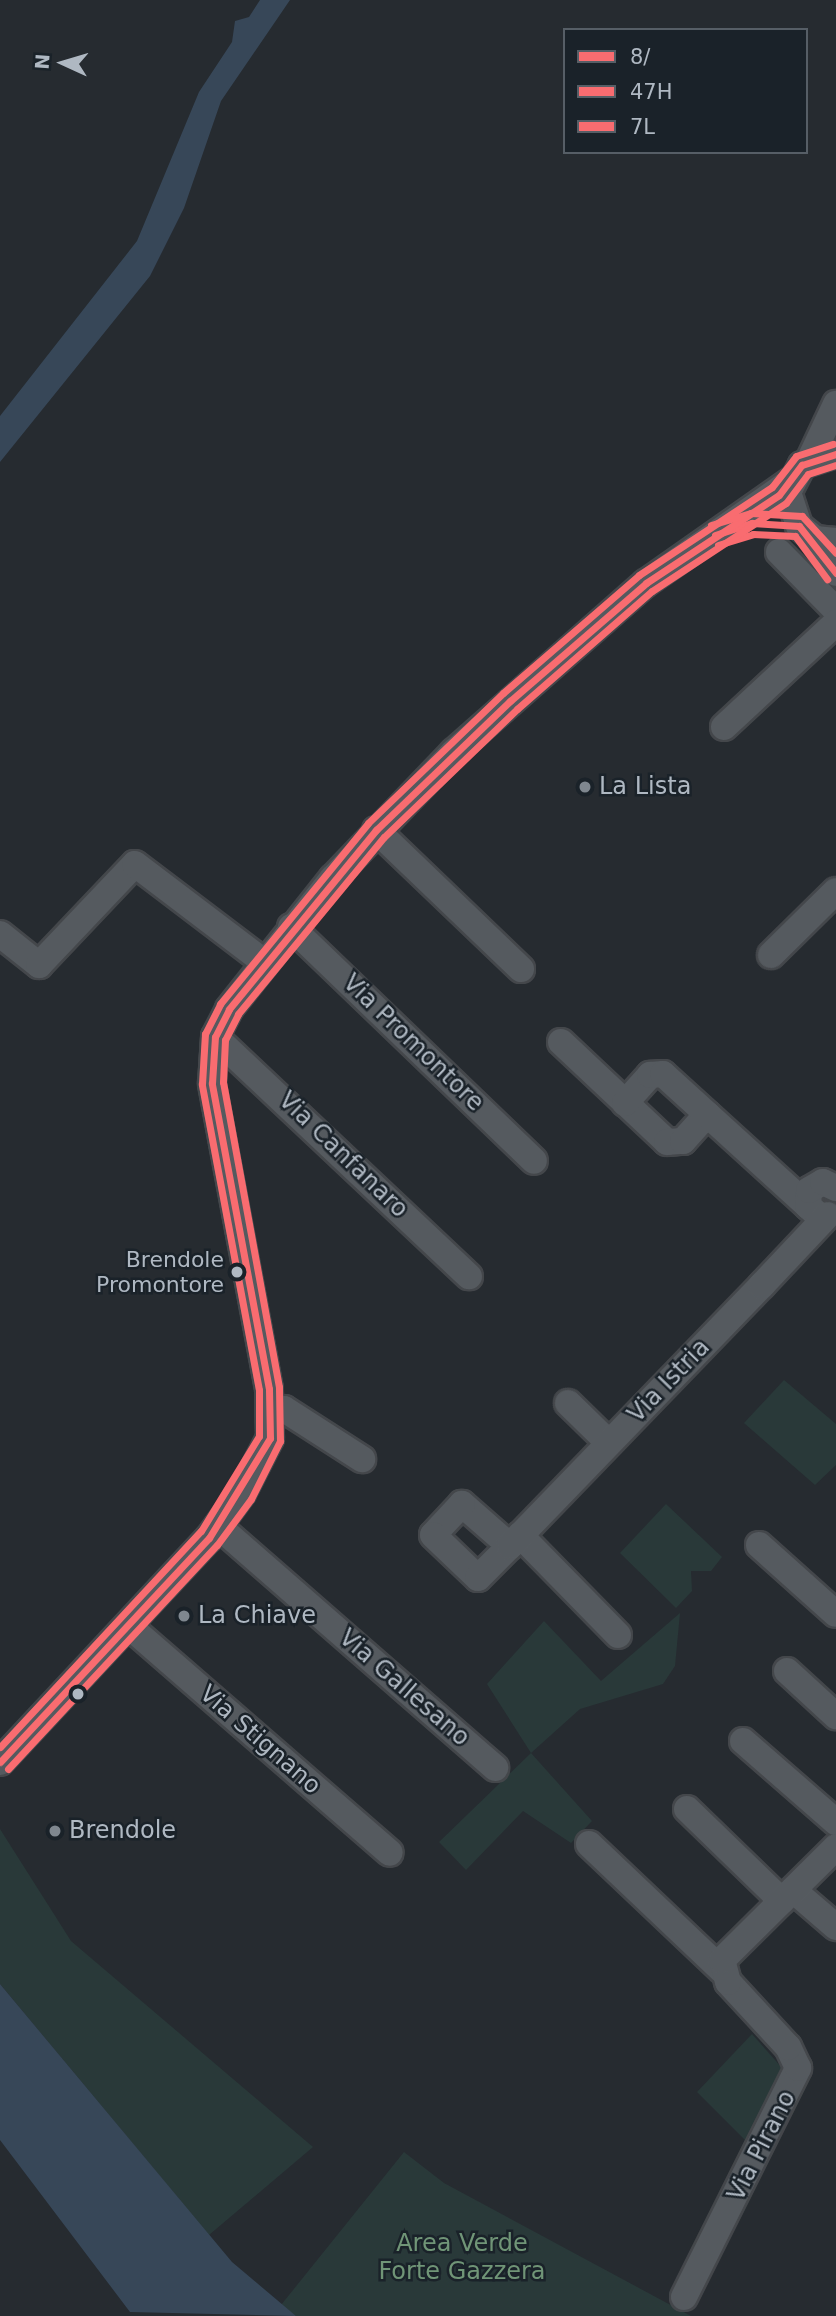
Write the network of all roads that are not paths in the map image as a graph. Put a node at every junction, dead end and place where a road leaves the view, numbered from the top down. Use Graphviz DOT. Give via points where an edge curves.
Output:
graph roads {
  1 [pos="836,405"];
  2 [pos="823,457"];
  3 [pos="791,481"];
  4 [pos="724,530"];
  5 [pos="817,535"];
  6 [pos="779,552"];
  7 [pos="836,573"];
  8 [pos="836,610"];
  9 [pos="836,623"];
  10 [pos="724,727"];
  11 [pos="376,830"];
  12 [pos="836,891"];
  13 [pos="291,927"];
  14 [pos="0,934"];
  15 [pos="771,955"];
  16 [pos="263,961"];
  17 [pos="521,969"];
  18 [pos="215,1037"];
  19 [pos="561,1042"];
  20 [pos="625,1102"];
  21 [pos="707,1114"];
  22 [pos="534,1161"];
  23 [pos="827,1194"];
  24 [pos="469,1276"];
  25 [pos="568,1403"];
  26 [pos="271,1408"];
  27 [pos="609,1443"];
  28 [pos="362,1459"];
  29 [pos="218,1526"];
  30 [pos="759,1545"];
  31 [pos="836,1614"];
  32 [pos="130,1627"];
  33 [pos="618,1635"];
  34 [pos="787,1671"];
  35 [pos="836,1716"];
  36 [pos="743,1741"];
  37 [pos="0,1762"];
  38 [pos="495,1768"];
  39 [pos="687,1809"];
  40 [pos="836,1822"];
  41 [pos="589,1844"];
  42 [pos="836,1847"];
  43 [pos="390,1853"];
  44 [pos="788,1895"];
  45 [pos="836,1927"];
  46 [pos="722,1970"];
  47 [pos="684,2297"];
  1 -- 2 [label="street"];
  2 -- 3 [label="street"];
  3 -- 4 [label="street"];
  3 -- 5 [label="street" via="788,505"];
  4 -- 5 [label="street" via="771,522"];
  4 -- 11 [label="street" via="603,620"];
  5 -- 7 [label="street"];
  6 -- 8 [label="street"];
  9 -- 10 [label="street"];
  11 -- 13 [label="street"];
  11 -- 17 [label="street"];
  12 -- 15 [label="street"];
  13 -- 16 [label="street"];
  13 -- 22 [label="street, Via Promontore"];
  14 -- 16 [label="street" via="39,965 135,863"];
  16 -- 18 [label="street"];
  18 -- 24 [label="street, Via Canfanaro"];
  18 -- 26 [label="street" via="216,1111"];
  19 -- 20 [label="street"];
  20 -- 21 [label="street" via="672,1144"];
  20 -- 21 [label="street" via="650,1075 661,1073"];
  21 -- 23 [label="street"];
  23 -- 27 [label="street, Via Istria"];
  25 -- 27 [label="street"];
  26 -- 28 [label="street" via="284,1409"];
  26 -- 29 [label="street" via="267,1447"];
  27 -- 33 [label="street, Via Istria" via="515,1540"];
  29 -- 32 [label="street"];
  29 -- 38 [label="street, Via Gallesano"];
  30 -- 31 [label="street"];
  32 -- 37 [label="street"];
  32 -- 43 [label="street, Via Stignano"];
  34 -- 35 [label="street"];
  36 -- 40 [label="street"];
  39 -- 44 [label="street"];
  41 -- 46 [label="street, Via Pirano"];
  42 -- 44 [label="street"];
  44 -- 45 [label="street"];
  44 -- 46 [label="street" via="722,1960"];
  46 -- 47 [label="street, Via Pirano" via="798,2068"];
}
